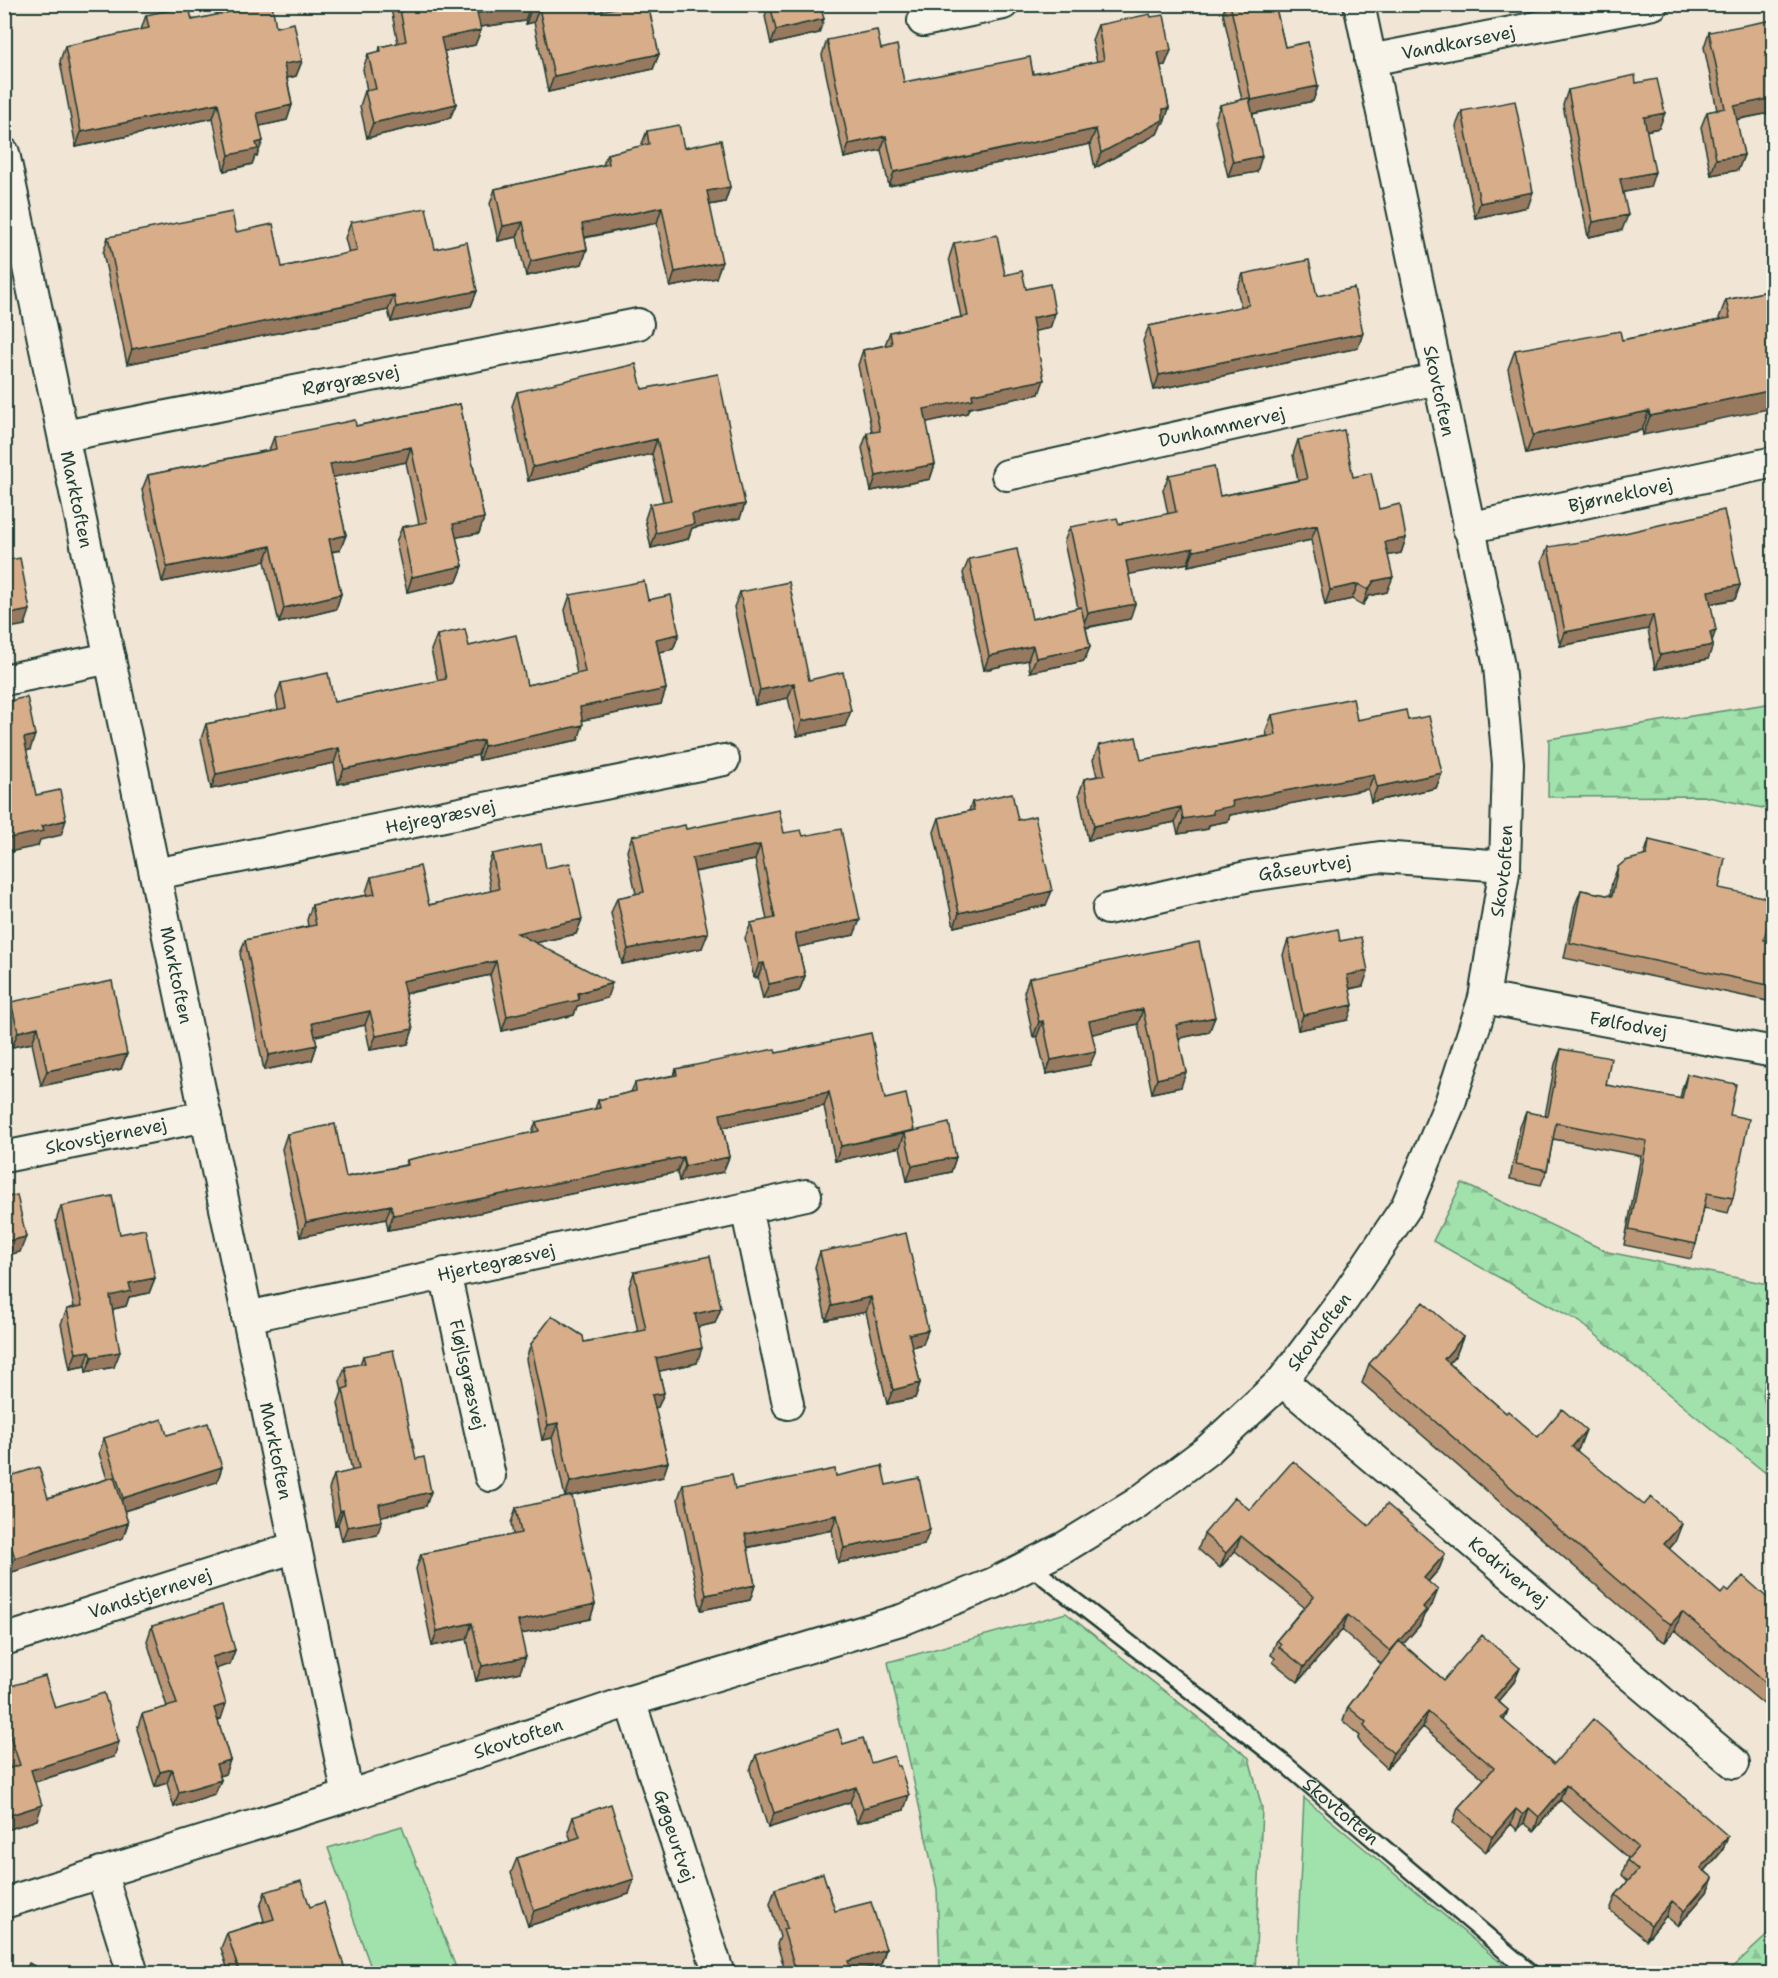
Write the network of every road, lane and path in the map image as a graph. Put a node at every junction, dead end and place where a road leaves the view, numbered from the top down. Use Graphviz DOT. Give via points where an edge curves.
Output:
graph roads {
  1 [pos="1003,4"];
  2 [pos="1359,4"];
  3 [pos="1653,4"];
  4 [pos="923,21"];
  5 [pos="1370,60"];
  6 [pos="4,153"];
  7 [pos="10,207"];
  8 [pos="638,324"];
  9 [pos="1437,379"];
  10 [pos="64,436"];
  11 [pos="1773,462"];
  12 [pos="1006,475"];
  13 [pos="1468,528"];
  14 [pos="110,658"];
  15 [pos="4,680"];
  16 [pos="724,760"];
  17 [pos="1505,866"];
  18 [pos="155,874"];
  19 [pos="1108,909"];
  20 [pos="1484,998"];
  21 [pos="1773,1052"];
  22 [pos="206,1116"];
  23 [pos="4,1157"];
  24 [pos="806,1195"];
  25 [pos="746,1208"];
  26 [pos="445,1273"];
  27 [pos="248,1317"];
  28 [pos="1282,1381"];
  29 [pos="788,1404"];
  30 [pos="490,1476"];
  31 [pos="296,1547"];
  32 [pos="1030,1566"];
  33 [pos="4,1640"];
  34 [pos="630,1701"];
  35 [pos="1734,1763"];
  36 [pos="348,1796"];
  37 [pos="101,1872"];
  38 [pos="4,1903"];
  39 [pos="133,1974"];
  40 [pos="719,1974"];
  41 [pos="1532,1974"];
  1 -- 4 [label="street"];
  2 -- 5 [label="street, Skovtoften"];
  3 -- 5 [label="street, Vandkarsevej"];
  5 -- 9 [label="street, Skovtoften"];
  6 -- 7 [label="street, Marktoften"];
  7 -- 10 [label="street, Marktoften"];
  8 -- 10 [label="street, Rørgræsvej"];
  9 -- 12 [label="street, Dunhammervej"];
  9 -- 13 [label="street, Skovtoften"];
  10 -- 14 [label="street, Marktoften"];
  11 -- 13 [label="street, Bjørneklovej"];
  13 -- 17 [label="street, Skovtoften" via="1499,666 1508,764"];
  14 -- 15 [label="street"];
  14 -- 18 [label="street, Marktoften"];
  16 -- 18 [label="street, Hejregræsvej"];
  17 -- 19 [label="street, Gåseurtvej" via="1380,857 1250,876"];
  17 -- 20 [label="street, Skovtoften"];
  18 -- 22 [label="street, Marktoften"];
  20 -- 21 [label="street, Følfodvej"];
  20 -- 28 [label="street, Skovtoften" via="1450,1103 1406,1207"];
  22 -- 23 [label="street, Skovstjernevej"];
  22 -- 27 [label="street, Marktoften"];
  24 -- 25 [label="street, Hjertegræsvej"];
  25 -- 26 [label="street, Hjertegræsvej"];
  25 -- 29 [label="street"];
  26 -- 27 [label="street, Hjertegræsvej"];
  26 -- 30 [label="street, Fløjlsgræsvej"];
  27 -- 31 [label="street, Marktoften"];
  28 -- 32 [label="street, Skovtoften" via="1209,1449 1137,1503"];
  28 -- 35 [label="street, Kodrivervej"];
  31 -- 33 [label="street, Vandstjernevej"];
  31 -- 36 [label="street, Marktoften"];
  32 -- 34 [label="street, Skovtoften" via="904,1619"];
  32 -- 41 [label="lane, Skovtoften" via="1285,1764"];
  34 -- 36 [label="street, Skovtoften"];
  34 -- 40 [label="street, Gøgeurtvej"];
  36 -- 37 [label="street, Skovtoften"];
  37 -- 38 [label="street, Skovtoften"];
  37 -- 39 [label="street"];
}
